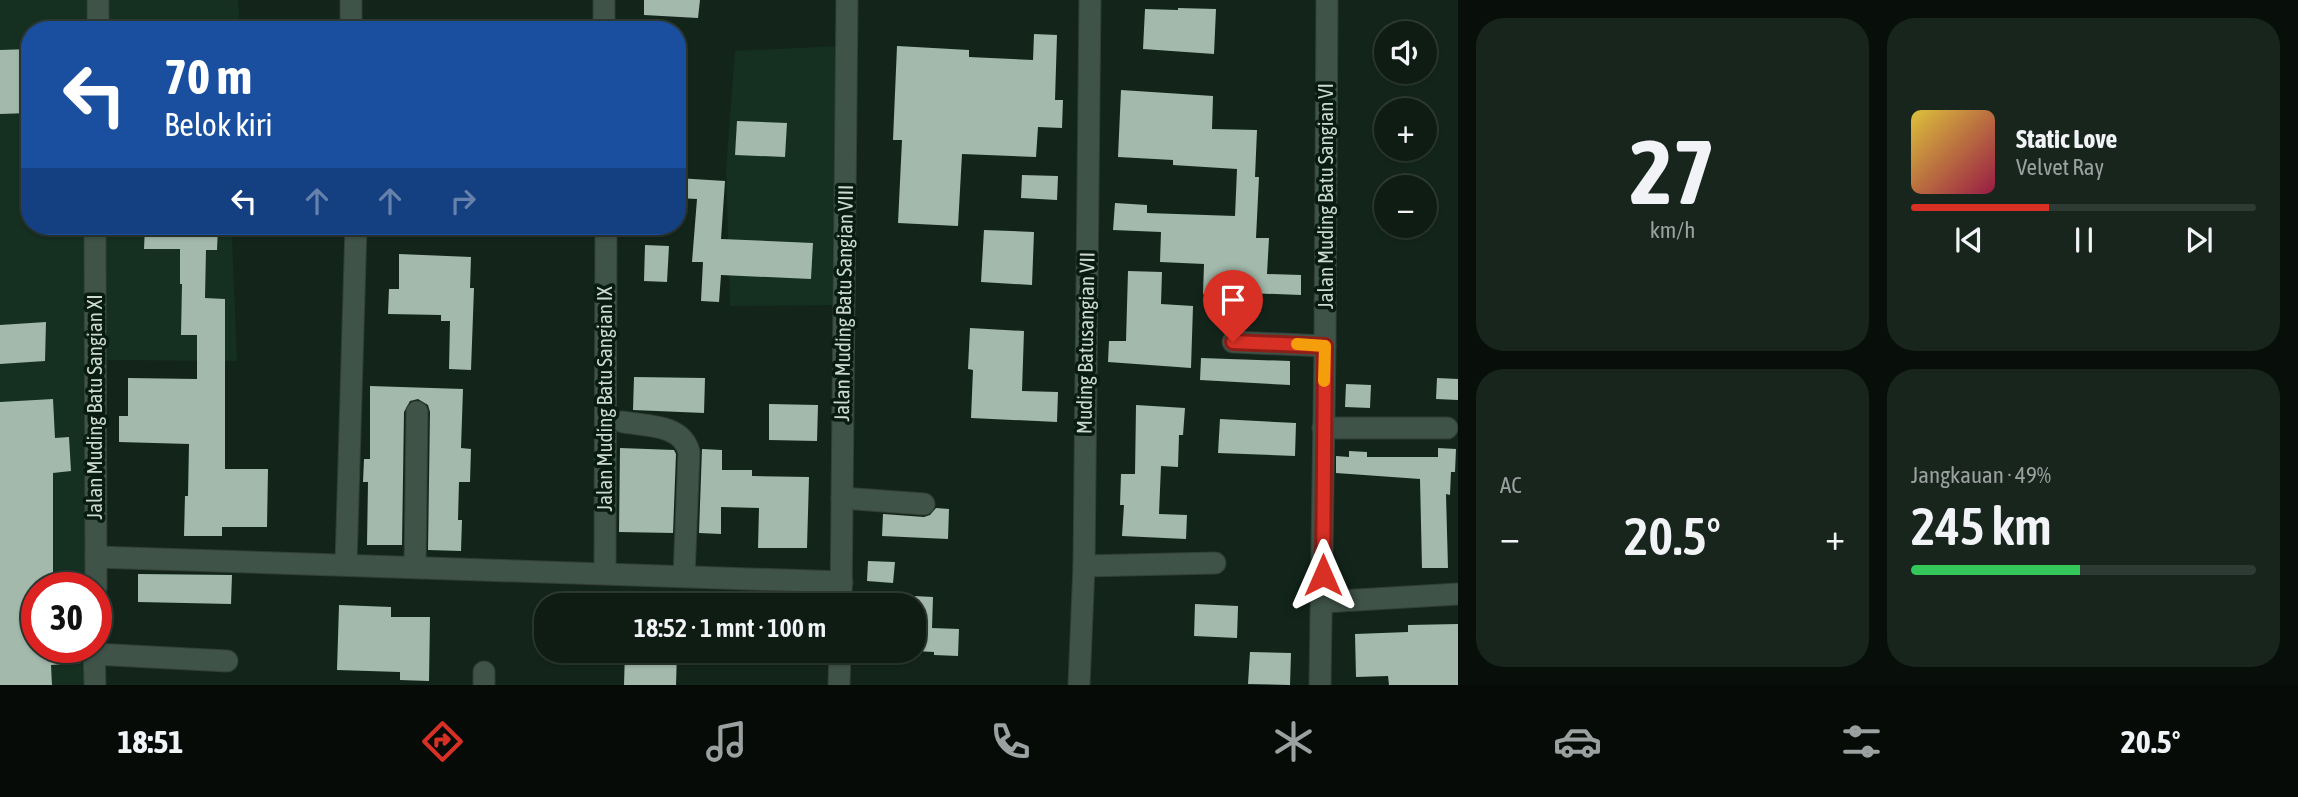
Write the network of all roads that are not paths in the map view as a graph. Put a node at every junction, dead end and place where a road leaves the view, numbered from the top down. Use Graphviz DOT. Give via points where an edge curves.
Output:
graph roads {
  1 [pos="98,0"];
  2 [pos="351,0"];
  3 [pos="604,0"];
  4 [pos="847,0"];
  5 [pos="1090,0"];
  6 [pos="1327,0"];
  7 [pos="98,21"];
  8 [pos="351,21"];
  9 [pos="604,21"];
  10 [pos="94,235"];
  11 [pos="356,235"];
  12 [pos="606,235"];
  13 [pos="1233,342"];
  14 [pos="1325,346"];
  15 [pos="417,412"];
  16 [pos="623,422"];
  17 [pos="1323,428"];
  18 [pos="1447,428"];
  19 [pos="842,498"];
  20 [pos="924,504"];
  21 [pos="96,557"];
  22 [pos="1215,562"];
  23 [pos="346,564"];
  24 [pos="415,566"];
  25 [pos="1084,566"];
  26 [pos="96,572"];
  27 [pos="605,572"];
  28 [pos="684,576"];
  29 [pos="842,582"];
  30 [pos="842,593"];
  31 [pos="1458,594"];
  32 [pos="1323,602"];
  33 [pos="112,652"];
  34 [pos="227,661"];
  35 [pos="94,663"];
  36 [pos="840,663"];
  37 [pos="95,685"];
  38 [pos="839,685"];
  39 [pos="1079,685"];
  40 [pos="1320,685"];
  1 -- 7 [label="street"];
  2 -- 8 [label="street"];
  3 -- 9 [label="street"];
  4 -- 19 [label="street, Jalan Muding Batu Sangian VIII"];
  5 -- 25 [label="street, Muding Batusangian VII"];
  6 -- 14 [label="street, Jalan Muding Batu Sangian VI"];
  10 -- 21 [label="street, Jalan Muding Batu Sangian XI"];
  11 -- 23 [label="street"];
  12 -- 27 [label="street, Jalan Muding Batu Sangian IX"];
  13 -- 14 [label="street"];
  14 -- 17 [label="street, Jalan Muding Batu Sangian VI"];
  15 -- 24 [label="street"];
  16 -- 28 [label="street" via="666,428 687,443"];
  17 -- 18 [label="street"];
  17 -- 32 [label="street, Jalan Muding Batu Sangian VI"];
  19 -- 20 [label="street"];
  19 -- 29 [label="street, Jalan Muding Batu Sangian VIII"];
  21 -- 23 [label="street"];
  21 -- 26 [label="street, Jalan Muding Batu Sangian XI"];
  22 -- 25 [label="street"];
  23 -- 24 [label="street"];
  24 -- 27 [label="street"];
  25 -- 39 [label="street, Muding Batusangian VII"];
  27 -- 28 [label="street"];
  28 -- 29 [label="street"];
  29 -- 30 [label="street, Jalan Muding Batu Sangian VIII"];
  31 -- 32 [label="street"];
  32 -- 40 [label="street, Jalan Muding Batu Sangian VI"];
  33 -- 34 [label="street"];
  35 -- 37 [label="street"];
  36 -- 38 [label="street"];
}
